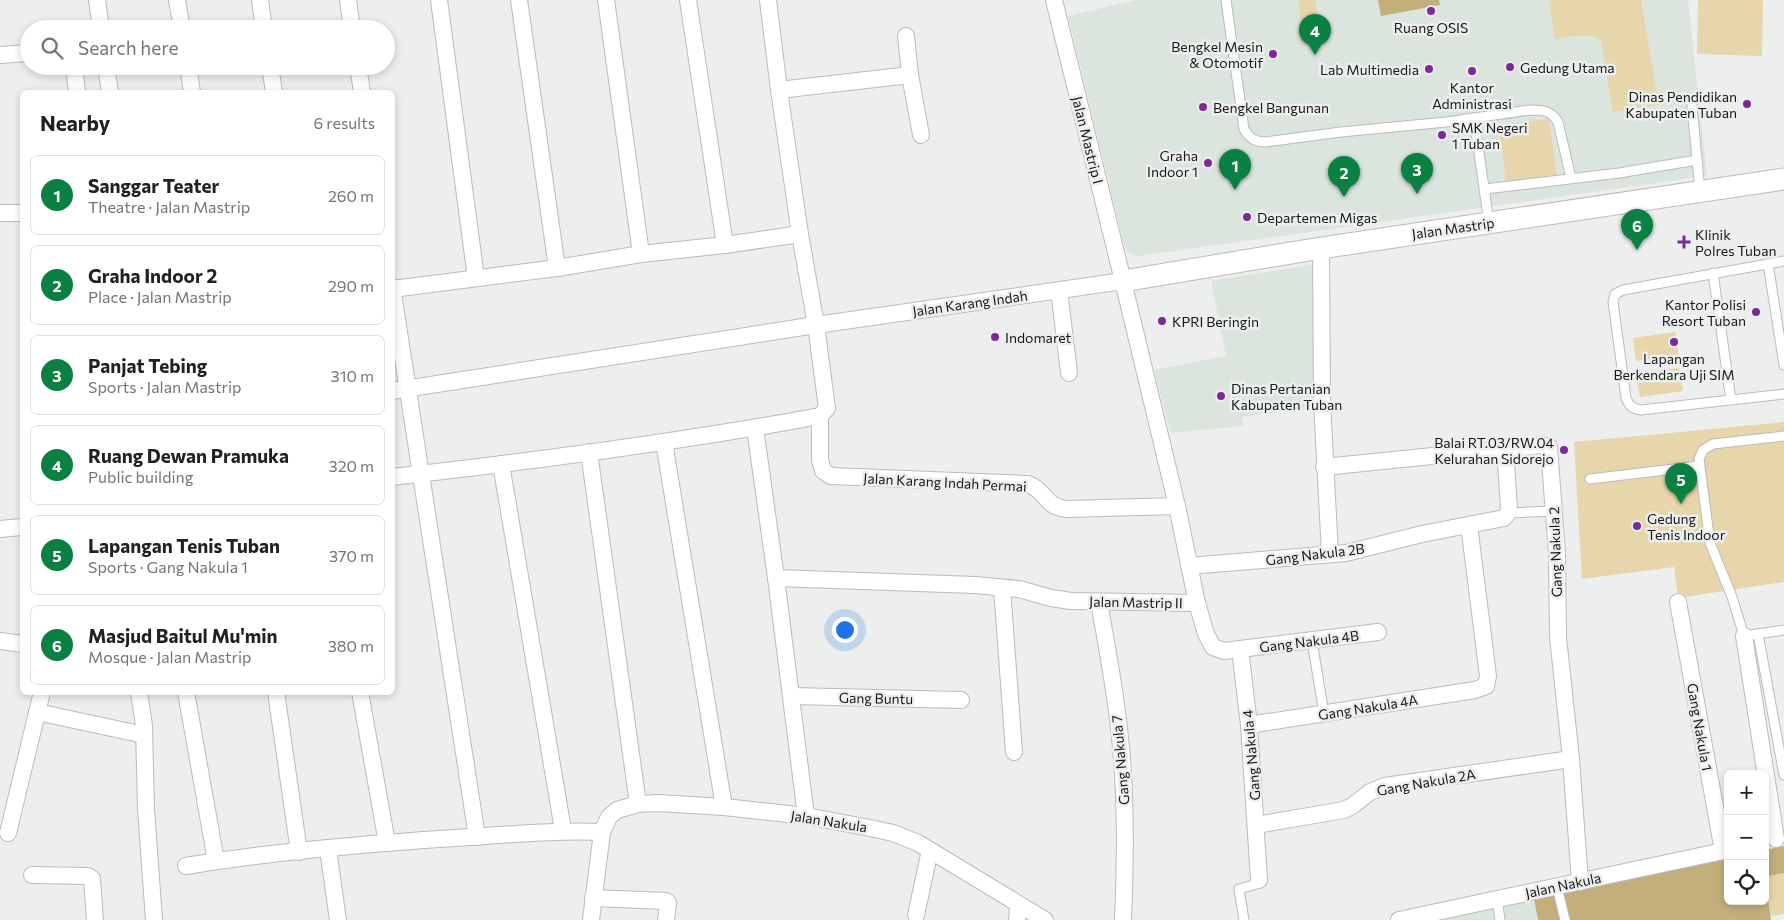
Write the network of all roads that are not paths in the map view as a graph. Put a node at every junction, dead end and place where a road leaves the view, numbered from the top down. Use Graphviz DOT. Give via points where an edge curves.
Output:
graph roads {
  1 [pos="97,0"];
  2 [pos="177,0"];
  3 [pos="260,0"];
  4 [pos="348,0"];
  5 [pos="439,0"];
  6 [pos="519,0"];
  7 [pos="606,0"];
  8 [pos="688,0"];
  9 [pos="768,0"];
  10 [pos="1054,0"];
  11 [pos="1226,0"];
  12 [pos="100,20"];
  13 [pos="180,20"];
  14 [pos="263,20"];
  15 [pos="351,20"];
  16 [pos="906,36"];
  17 [pos="20,54"];
  18 [pos="0,55"];
  19 [pos="910,74"];
  20 [pos="75,75"];
  21 [pos="107,75"];
  22 [pos="189,75"];
  23 [pos="271,75"];
  24 [pos="359,75"];
  25 [pos="77,90"];
  26 [pos="110,90"];
  27 [pos="192,90"];
  28 [pos="274,90"];
  29 [pos="362,90"];
  30 [pos="779,90"];
  31 [pos="1692,106"];
  32 [pos="1474,118"];
  33 [pos="921,135"];
  34 [pos="1697,160"];
  35 [pos="1571,178"];
  36 [pos="1784,179"];
  37 [pos="1485,189"];
  38 [pos="1700,192"];
  39 [pos="0,213"];
  40 [pos="20,213"];
  41 [pos="1490,223"];
  42 [pos="800,234"];
  43 [pos="725,245"];
  44 [pos="1321,248"];
  45 [pos="641,254"];
  46 [pos="1784,261"];
  47 [pos="1768,264"];
  48 [pos="557,268"];
  49 [pos="1713,273"];
  50 [pos="476,278"];
  51 [pos="1123,281"];
  52 [pos="395,288"];
  53 [pos="1059,290"];
  54 [pos="395,300"];
  55 [pos="816,325"];
  56 [pos="1784,365"];
  57 [pos="1069,373"];
  58 [pos="409,388"];
  59 [pos="395,390"];
  60 [pos="1784,394"];
  61 [pos="1731,400"];
  62 [pos="820,416"];
  63 [pos="755,428"];
  64 [pos="1784,436"];
  65 [pos="664,442"];
  66 [pos="1505,448"];
  67 [pos="589,452"];
  68 [pos="501,464"];
  69 [pos="1699,466"];
  70 [pos="1324,467"];
  71 [pos="421,474"];
  72 [pos="395,477"];
  73 [pos="1590,479"];
  74 [pos="1177,506"];
  75 [pos="1554,511"];
  76 [pos="1508,514"];
  77 [pos="1469,525"];
  78 [pos="20,528"];
  79 [pos="0,529"];
  80 [pos="1330,554"];
  81 [pos="1189,566"];
  82 [pos="776,578"];
  83 [pos="1002,588"];
  84 [pos="1099,602"];
  85 [pos="1678,602"];
  86 [pos="1198,603"];
  87 [pos="1784,630"];
  88 [pos="1378,632"];
  89 [pos="1751,635"];
  90 [pos="0,640"];
  91 [pos="1312,641"];
  92 [pos="20,644"];
  93 [pos="1240,649"];
  94 [pos="41,695"];
  95 [pos="139,695"];
  96 [pos="187,695"];
  97 [pos="276,695"];
  98 [pos="361,695"];
  99 [pos="791,696"];
  100 [pos="961,700"];
  101 [pos="37,712"];
  102 [pos="1324,714"];
  103 [pos="1249,726"];
  104 [pos="144,735"];
  105 [pos="1014,752"];
  106 [pos="1571,759"];
  107 [pos="1784,775"];
  108 [pos="638,804"];
  109 [pos="724,807"];
  110 [pos="806,816"];
  111 [pos="1256,825"];
  112 [pos="563,830"];
  113 [pos="602,832"];
  114 [pos="8,833"];
  115 [pos="477,837"];
  116 [pos="1775,840"];
  117 [pos="386,843"];
  118 [pos="1724,846"];
  119 [pos="328,849"];
  120 [pos="930,850"];
  121 [pos="1724,851"];
  122 [pos="300,852"];
  123 [pos="216,861"];
  124 [pos="186,866"];
  125 [pos="32,875"];
  126 [pos="1259,880"];
  127 [pos="1580,882"];
  128 [pos="1557,886"];
  129 [pos="593,898"];
  130 [pos="1497,899"];
  131 [pos="1018,912"];
  132 [pos="916,915"];
  133 [pos="95,920"];
  134 [pos="154,920"];
  135 [pos="338,920"];
  136 [pos="591,920"];
  137 [pos="666,920"];
  138 [pos="1045,920"];
  139 [pos="1123,920"];
  140 [pos="1244,920"];
  141 [pos="1399,920"];
  142 [pos="1500,920"];
  143 [pos="1565,920"];
  1 -- 12 [label="street"];
  2 -- 13 [label="street"];
  3 -- 14 [label="street"];
  4 -- 15 [label="street"];
  5 -- 50 [label="street"];
  6 -- 48 [label="street"];
  7 -- 45 [label="street"];
  8 -- 43 [label="street"];
  9 -- 30 [label="street, Jalan Karang Indah Permai"];
  10 -- 51 [label="street, Jalan Mastrip I"];
  11 -- 32 [label="lane" via="1244,129 1254,140 1265,142"];
  16 -- 19 [label="street"];
  17 -- 18 [label="street"];
  19 -- 30 [label="street"];
  19 -- 33 [label="street"];
  20 -- 25 [label="street"];
  21 -- 26 [label="street"];
  22 -- 27 [label="street"];
  23 -- 28 [label="street"];
  24 -- 29 [label="street"];
  30 -- 42 [label="street, Jalan Karang Indah Permai"];
  31 -- 34 [label="lane"];
  32 -- 35 [label="lane" via="1530,110 1544,110 1553,115 1560,128"];
  32 -- 37 [label="lane"];
  34 -- 35 [label="lane"];
  34 -- 38 [label="lane"];
  35 -- 37 [label="lane"];
  36 -- 38 [label="street, Jalan Mastrip"];
  37 -- 41 [label="lane"];
  38 -- 41 [label="street, Jalan Mastrip"];
  39 -- 40 [label="street"];
  41 -- 44 [label="street, Jalan Mastrip"];
  42 -- 43 [label="street"];
  42 -- 55 [label="street, Jalan Karang Indah Permai"];
  43 -- 45 [label="street"];
  44 -- 51 [label="street, Jalan Mastrip"];
  44 -- 70 [label="street"];
  45 -- 48 [label="street"];
  46 -- 47 [label="lane"];
  47 -- 49 [label="lane"];
  47 -- 56 [label="lane"];
  48 -- 50 [label="street"];
  49 -- 61 [label="lane"];
  49 -- 61 [label="lane" via="1623,290 1615,294 1612,302 1626,398 1631,407 1641,410"];
  50 -- 52 [label="street"];
  51 -- 53 [label="street, Jalan Karang Indah"];
  51 -- 74 [label="street, Jalan Mastrip II"];
  53 -- 55 [label="street, Jalan Karang Indah"];
  53 -- 57 [label="street"];
  54 -- 58 [label="street"];
  55 -- 58 [label="street, Jalan Karang Indah"];
  55 -- 62 [label="street, Jalan Karang Indah Permai" via="827,401 827,408"];
  58 -- 59 [label="street, Jalan Karang Indah"];
  58 -- 71 [label="street"];
  60 -- 61 [label="lane"];
  62 -- 63 [label="street"];
  62 -- 74 [label="street, Jalan Karang Indah Permai" via="820,460 823,471 831,476 1028,484 1054,507 1067,509"];
  63 -- 65 [label="street"];
  63 -- 82 [label="street"];
  64 -- 69 [label="lane" via="1713,444 1700,454"];
  65 -- 67 [label="street"];
  65 -- 109 [label="street"];
  66 -- 70 [label="street, Gang Nakula 2"];
  66 -- 75 [label="street, Gang Nakula 2" via="1544,444 1549,447"];
  66 -- 76 [label="street"];
  67 -- 68 [label="street"];
  67 -- 108 [label="street"];
  68 -- 71 [label="street"];
  68 -- 112 [label="street"];
  69 -- 73 [label="lane"];
  69 -- 89 [label="lane" via="1710,544"];
  70 -- 80 [label="street"];
  71 -- 72 [label="street"];
  71 -- 115 [label="street"];
  74 -- 81 [label="street, Jalan Mastrip II"];
  75 -- 76 [label="lane"];
  75 -- 106 [label="street, Gang Nakula 2" via="1558,637"];
  76 -- 77 [label="street, Gang Nakula 2B" via="1504,518"];
  77 -- 80 [label="street, Gang Nakula 2B" via="1358,551"];
  77 -- 102 [label="street, Gang Nakula 4A" via="1488,676 1486,686"];
  78 -- 79 [label="street"];
  80 -- 81 [label="street, Gang Nakula 2B"];
  81 -- 86 [label="street, Jalan Mastrip II"];
  82 -- 83 [label="street, Jalan Mastrip II"];
  82 -- 99 [label="street"];
  83 -- 84 [label="street, Jalan Mastrip II" via="1058,600"];
  83 -- 105 [label="street"];
  84 -- 86 [label="street, Jalan Mastrip II"];
  84 -- 139 [label="street, Gang Nakula 7" via="1123,775"];
  85 -- 118 [label="street, Gang Nakula 1"];
  86 -- 93 [label="street" via="1213,647 1224,651"];
  87 -- 89 [label="lane"];
  88 -- 91 [label="street, Gang Nakula 4B"];
  89 -- 107 [label="lane"];
  89 -- 116 [label="street"];
  90 -- 92 [label="street"];
  91 -- 93 [label="street, Gang Nakula 4B"];
  91 -- 102 [label="lane"];
  93 -- 103 [label="street, Gang Nakula 4"];
  94 -- 101 [label="street"];
  95 -- 104 [label="street"];
  96 -- 123 [label="street"];
  97 -- 122 [label="street"];
  98 -- 117 [label="street"];
  99 -- 100 [label="street, Gang Buntu"];
  99 -- 110 [label="street"];
  101 -- 104 [label="street"];
  101 -- 114 [label="street"];
  102 -- 103 [label="street, Gang Nakula 4A"];
  103 -- 111 [label="street, Gang Nakula 4"];
  104 -- 134 [label="street"];
  106 -- 111 [label="street, Gang Nakula 2A" via="1385,786 1344,810"];
  106 -- 127 [label="street, Gang Nakula 2"];
  108 -- 109 [label="street, Jalan Nakula"];
  108 -- 113 [label="street, Jalan Nakula" via="613,814"];
  109 -- 110 [label="street, Jalan Nakula"];
  110 -- 120 [label="street, Jalan Nakula" via="892,833"];
  111 -- 126 [label="street, Gang Nakula 4"];
  112 -- 113 [label="street"];
  112 -- 115 [label="street"];
  113 -- 129 [label="street"];
  115 -- 117 [label="street"];
  117 -- 119 [label="street"];
  119 -- 122 [label="street"];
  119 -- 135 [label="street"];
  120 -- 131 [label="street, Jalan Nakula"];
  120 -- 132 [label="street"];
  121 -- 127 [label="street, Jalan Nakula"];
  122 -- 123 [label="street"];
  123 -- 124 [label="street"];
  125 -- 133 [label="street" via="88,876 92,879"];
  126 -- 140 [label="lane, Gang Nakula 4" via="1257,884 1239,890"];
  127 -- 128 [label="street, Jalan Nakula"];
  128 -- 130 [label="street, Jalan Nakula"];
  128 -- 143 [label="lane"];
  129 -- 136 [label="street"];
  129 -- 137 [label="street" via="666,902"];
  130 -- 141 [label="street, Jalan Nakula"];
  130 -- 142 [label="lane"];
  131 -- 138 [label="street, Jalan Nakula"];
}
